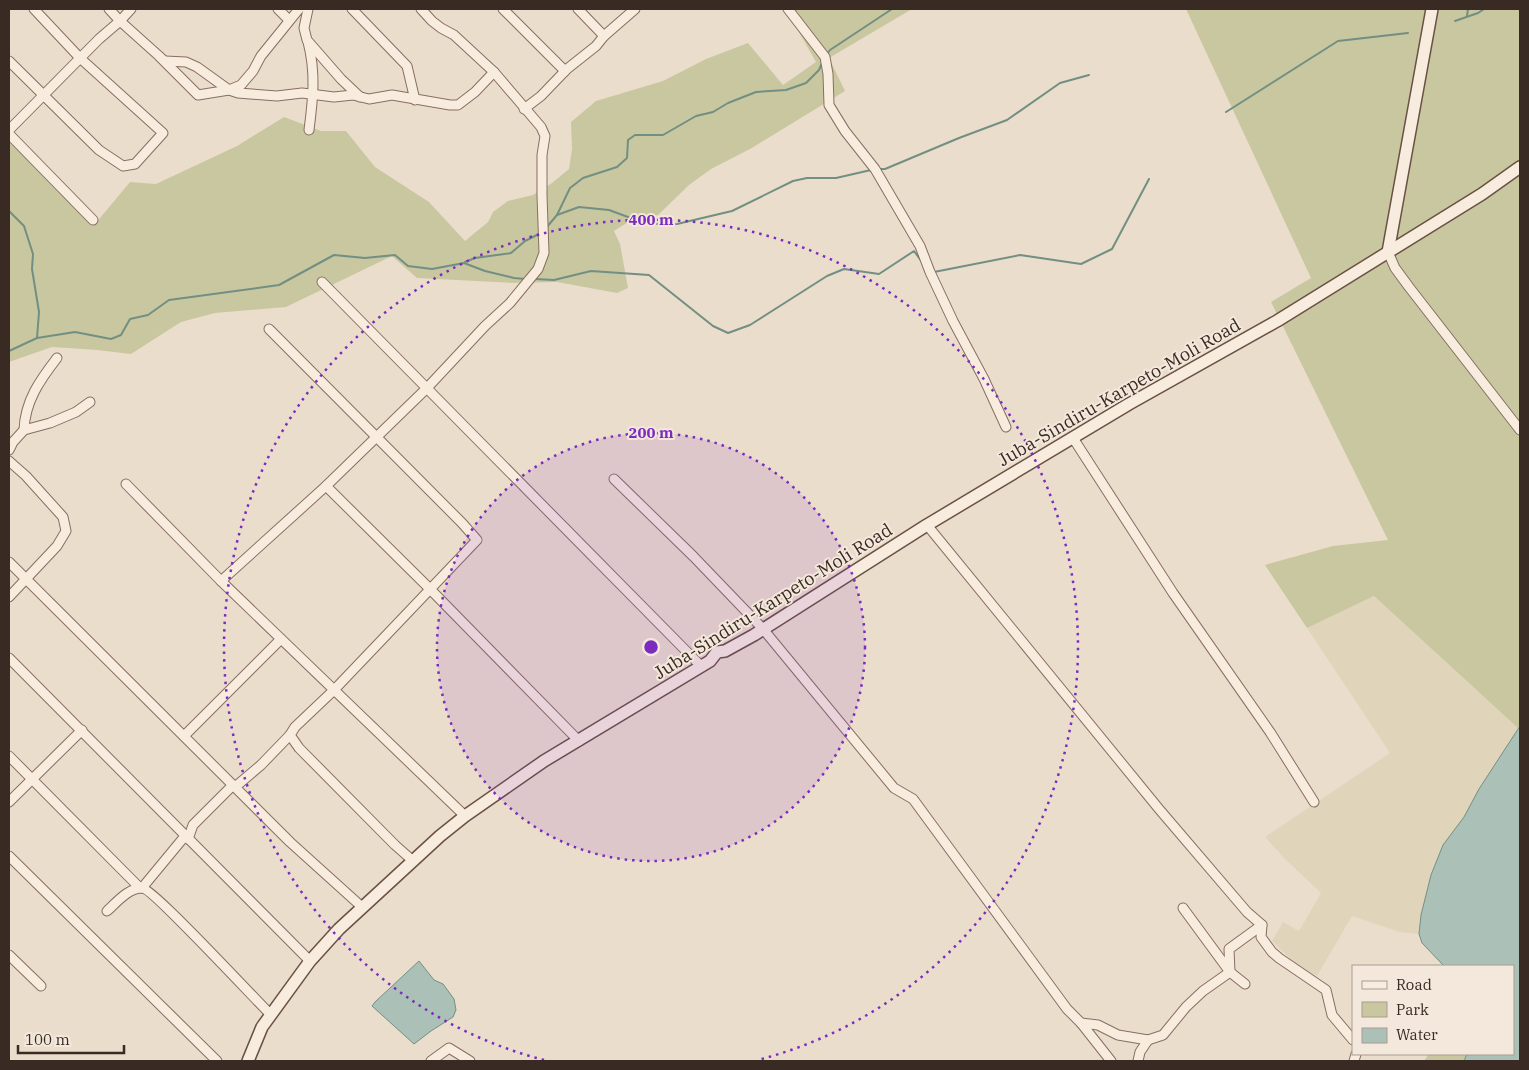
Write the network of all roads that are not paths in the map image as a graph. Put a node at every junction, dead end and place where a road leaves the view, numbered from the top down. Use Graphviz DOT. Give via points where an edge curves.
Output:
graph roads {
  1 [pos="34,9"];
  2 [pos="109,9"];
  3 [pos="131,9"];
  4 [pos="278,9"];
  5 [pos="299,9"];
  6 [pos="308,9"];
  7 [pos="352,9"];
  8 [pos="421,9"];
  9 [pos="503,9"];
  10 [pos="578,9"];
  11 [pos="635,9"];
  12 [pos="788,9"];
  13 [pos="1432,9"];
  14 [pos="289,20"];
  15 [pos="120,21"];
  16 [pos="604,36"];
  17 [pos="307,40"];
  18 [pos="80,58"];
  19 [pos="9,61"];
  20 [pos="165,61"];
  21 [pos="565,71"];
  22 [pos="494,72"];
  23 [pos="228,90"];
  24 [pos="314,94"];
  25 [pos="44,96"];
  26 [pos="360,98"];
  27 [pos="416,100"];
  28 [pos="524,109"];
  29 [pos="309,130"];
  30 [pos="9,132"];
  31 [pos="1520,167"];
  32 [pos="93,220"];
  33 [pos="1388,252"];
  34 [pos="322,282"];
  35 [pos="269,329"];
  36 [pos="57,358"];
  37 [pos="427,388"];
  38 [pos="90,402"];
  39 [pos="1006,427"];
  40 [pos="24,430"];
  41 [pos="1520,430"];
  42 [pos="377,437"];
  43 [pos="1073,438"];
  44 [pos="9,450"];
  45 [pos="9,461"];
  46 [pos="614,479"];
  47 [pos="126,484"];
  48 [pos="326,486"];
  49 [pos="928,525"];
  50 [pos="9,562"];
  51 [pos="221,581"];
  52 [pos="429,588"];
  53 [pos="9,596"];
  54 [pos="763,629"];
  55 [pos="281,639"];
  56 [pos="9,658"];
  57 [pos="702,666"];
  58 [pos="334,690"];
  59 [pos="82,730"];
  60 [pos="290,735"];
  61 [pos="184,736"];
  62 [pos="579,741"];
  63 [pos="9,756"];
  64 [pos="32,780"];
  65 [pos="234,786"];
  66 [pos="9,802"];
  67 [pos="1314,802"];
  68 [pos="465,816"];
  69 [pos="187,838"];
  70 [pos="9,856"];
  71 [pos="412,860"];
  72 [pos="141,888"];
  73 [pos="362,907"];
  74 [pos="1183,908"];
  75 [pos="107,911"];
  76 [pos="1262,925"];
  77 [pos="9,954"];
  78 [pos="310,961"];
  79 [pos="1230,972"];
  80 [pos="1245,984"];
  81 [pos="41,986"];
  82 [pos="270,1014"];
  83 [pos="1081,1023"];
  84 [pos="1352,1039"];
  85 [pos="1148,1040"];
  86 [pos="217,1061"];
  87 [pos="248,1061"];
  88 [pos="430,1061"];
  89 [pos="470,1061"];
  90 [pos="1111,1061"];
  91 [pos="1138,1061"];
  1 -- 18 [label="street"];
  2 -- 15 [label="street"];
  3 -- 15 [label="street"];
  4 -- 14 [label="street"];
  5 -- 14 [label="street"];
  6 -- 17 [label="street" via="304,28"];
  7 -- 27 [label="street" via="407,66"];
  8 -- 22 [label="street"];
  9 -- 21 [label="street"];
  10 -- 16 [label="street"];
  11 -- 16 [label="street"];
  12 -- 39 [label="street" via="825,57 829,105 875,169 920,246"];
  13 -- 33 [label="main road"];
  14 -- 23 [label="street" via="241,85"];
  15 -- 18 [label="street"];
  15 -- 20 [label="street"];
  16 -- 21 [label="street"];
  17 -- 24 [label="street" via="313,61"];
  17 -- 26 [label="street"];
  18 -- 25 [label="street"];
  18 -- 25 [label="street" via="163,133 149,150 135,164 123,166 99,150"];
  19 -- 25 [label="street"];
  20 -- 23 [label="street" via="186,62 197,67"];
  20 -- 23 [label="street" via="198,95"];
  21 -- 28 [label="street"];
  22 -- 27 [label="street" via="458,106"];
  22 -- 28 [label="street"];
  23 -- 24 [label="street" via="277,96"];
  24 -- 26 [label="street"];
  24 -- 29 [label="street"];
  25 -- 30 [label="street"];
  26 -- 27 [label="street" via="392,96"];
  28 -- 37 [label="street" via="546,136 542,155 544,253 538,269 510,303"];
  30 -- 32 [label="street"];
  31 -- 33 [label="main road, Juba-Sindiru-Karpeto-Moli Road"];
  33 -- 41 [label="street" via="1409,287"];
  33 -- 43 [label="main road, Juba-Sindiru-Karpeto-Moli Road" via="1277,321"];
  34 -- 37 [label="street"];
  35 -- 42 [label="street"];
  36 -- 40 [label="street" via="28,404"];
  37 -- 42 [label="street"];
  37 -- 57 [label="street"];
  38 -- 40 [label="street" via="76,412"];
  40 -- 44 [label="street"];
  42 -- 48 [label="street"];
  42 -- 52 [label="street" via="477,540"];
  43 -- 49 [label="main road, Juba-Sindiru-Karpeto-Moli Road"];
  43 -- 67 [label="street"];
  45 -- 53 [label="street" via="63,517 66,531 57,546"];
  46 -- 54 [label="street"];
  47 -- 51 [label="street"];
  48 -- 51 [label="street"];
  48 -- 52 [label="street"];
  49 -- 54 [label="main road, Juba-Sindiru-Karpeto-Moli Road"];
  49 -- 76 [label="street" via="1159,809 1247,912"];
  50 -- 61 [label="street"];
  51 -- 55 [label="street"];
  52 -- 58 [label="street"];
  52 -- 62 [label="street"];
  54 -- 57 [label="main road, Juba-Sindiru-Karpeto-Moli Road" via="725,651 717,652"];
  54 -- 83 [label="street" via="894,788 913,799 1067,1010"];
  55 -- 58 [label="street"];
  55 -- 61 [label="street"];
  56 -- 59 [label="street"];
  57 -- 62 [label="main road, Juba-Sindiru-Karpeto-Moli Road"];
  58 -- 60 [label="street" via="294,727"];
  58 -- 68 [label="street"];
  59 -- 64 [label="street"];
  59 -- 69 [label="street"];
  60 -- 65 [label="street" via="261,765"];
  60 -- 71 [label="street" via="299,748"];
  61 -- 65 [label="street"];
  62 -- 68 [label="main road, Juba-Sindiru-Karpeto-Moli Road" via="544,761"];
  63 -- 64 [label="street"];
  64 -- 66 [label="street"];
  64 -- 72 [label="street"];
  65 -- 69 [label="street" via="196,821"];
  65 -- 73 [label="street"];
  68 -- 71 [label="main road, Juba-Sindiru-Karpeto-Moli Road"];
  69 -- 72 [label="street"];
  69 -- 78 [label="street"];
  70 -- 86 [label="street"];
  71 -- 73 [label="main road, Juba-Sindiru-Karpeto-Moli Road"];
  72 -- 75 [label="street" via="120,898"];
  72 -- 82 [label="street" via="154,895"];
  73 -- 78 [label="main road, Juba-Sindiru-Karpeto-Moli Road"];
  74 -- 79 [label="street"];
  76 -- 79 [label="street" via="1229,949"];
  76 -- 84 [label="street" via="1261,937 1272,952 1326,990 1332,1016"];
  77 -- 81 [label="street"];
  78 -- 82 [label="main road, Juba-Sindiru-Karpeto-Moli Road"];
  79 -- 80 [label="street"];
  79 -- 85 [label="street" via="1203,991 1163,1035"];
  82 -- 87 [label="main road, Juba-Sindiru-Karpeto-Moli Road"];
  83 -- 85 [label="street" via="1098,1025 1118,1035"];
  83 -- 90 [label="street"];
  85 -- 91 [label="street"];
  88 -- 89 [label="street" via="449,1048"];
}
